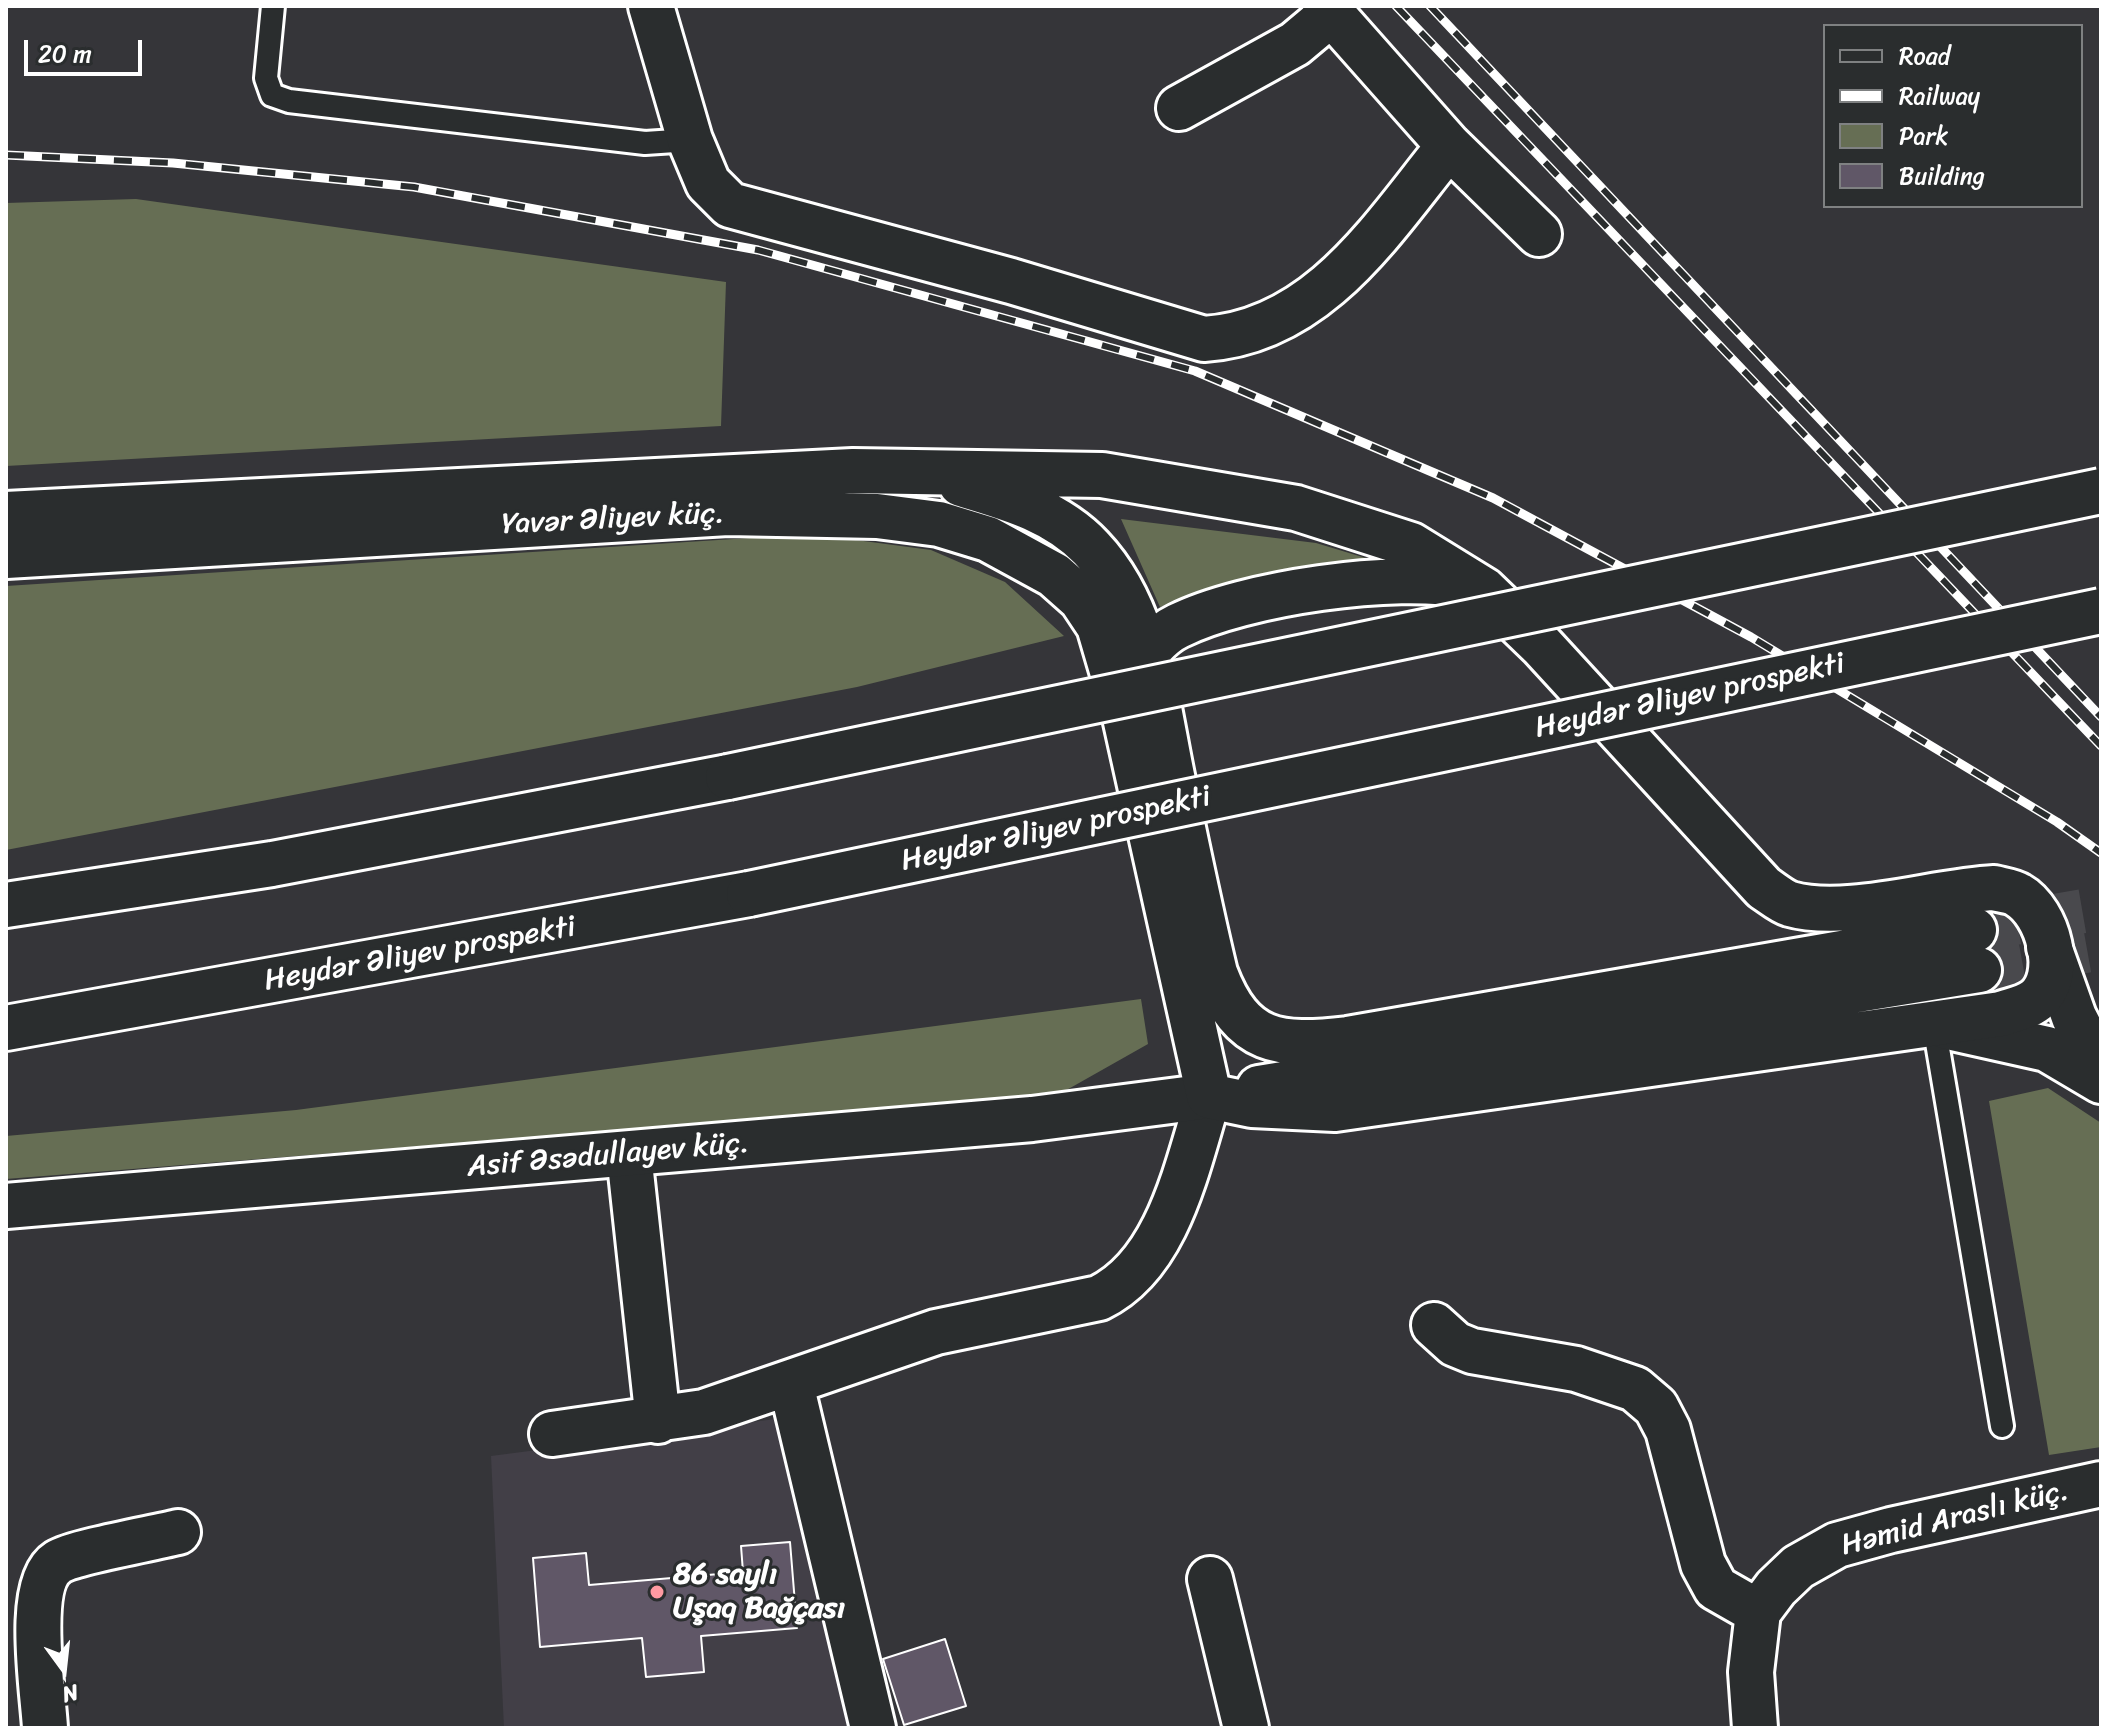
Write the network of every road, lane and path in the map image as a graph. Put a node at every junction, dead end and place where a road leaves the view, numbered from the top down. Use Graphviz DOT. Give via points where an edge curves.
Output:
graph roads {
  1 [pos="273,6"];
  2 [pos="651,6"];
  3 [pos="1329,10"];
  4 [pos="1179,108"];
  5 [pos="690,140"];
  6 [pos="1449,146"];
  7 [pos="1539,234"];
  8 [pos="917,471"];
  9 [pos="2101,491"];
  10 [pos="6,514"];
  11 [pos="6,556"];
  12 [pos="1484,590"];
  13 [pos="2101,611"];
  14 [pos="1145,655"];
  15 [pos="1123,708"];
  16 [pos="6,905"];
  17 [pos="2049,947"];
  18 [pos="1934,1025"];
  19 [pos="6,1028"];
  20 [pos="2101,1069"];
  21 [pos="2101,1081"];
  22 [pos="1209,1096"];
  23 [pos="629,1154"];
  24 [pos="6,1206"];
  25 [pos="1434,1325"];
  26 [pos="791,1384"];
  27 [pos="658,1421"];
  28 [pos="2002,1426"];
  29 [pos="552,1434"];
  30 [pos="2101,1484"];
  31 [pos="178,1532"];
  32 [pos="1210,1579"];
  33 [pos="1758,1612"];
  34 [pos="45,1728"];
  35 [pos="873,1728"];
  36 [pos="1246,1728"];
  37 [pos="1755,1728"];
  1 -- 5 [label="lane" via="266,78 272,95 289,101 645,143"];
  2 -- 5 [label="main road"];
  3 -- 4 [label="main road" via="1295,44"];
  3 -- 6 [label="main road"];
  5 -- 6 [label="main road" via="708,183 730,205 1204,339 1258,329 1319,294 1350,268"];
  6 -- 7 [label="main road"];
  8 -- 10 [label="main road, Yavər Əliyev küç." via="743,474"];
  8 -- 12 [label="main road, Yavər Əliyev küç." via="1102,475 1296,508 1411,545"];
  8 -- 14 [label="main road" via="1036,508 1067,527 1092,548 1126,597"];
  9 -- 16 [label="main road, bridge" via="728,777 272,864"];
  11 -- 15 [label="main road, Yavər Əliyev küç." via="728,513 877,516 939,524 1028,557 1081,599 1099,626"];
  12 -- 14 [label="main road" via="1407,579 1276,598 1176,627"];
  12 -- 17 [label="main road, Yavər Əliyev küç." via="1764,888 1786,903 1838,908 1994,888 2018,895 2036,912"];
  13 -- 19 [label="main road, Heydər Əliyev prospekti, bridge" via="749,894"];
  14 -- 15 [label="main road"];
  14 -- 22 [label="main road, Asif Əsədullayev küç." via="1215,973 1240,1021 1264,1036 1287,1043 1348,1039 1977,950"];
  15 -- 22 [label="main road, Yavər Əliyev küç."];
  17 -- 18 [label="main road" via="2050,976 2036,1000 2001,1014"];
  17 -- 20 [label="main road, Yavər Əliyev küç." via="2074,1017"];
  18 -- 21 [label="main road" via="2047,1049"];
  18 -- 22 [label="main road" via="1335,1109 1252,1105"];
  18 -- 28 [label="lane"];
  22 -- 23 [label="main road, Asif Əsədullayev küç." via="1088,1114"];
  22 -- 26 [label="main road" via="1159,1235 1139,1270 1120,1288 1099,1298 936,1332"];
  23 -- 24 [label="main road, Asif Əsədullayev küç."];
  23 -- 27 [label="main road"];
  25 -- 33 [label="main road" via="1472,1351 1576,1369 1635,1389 1656,1407 1668,1430 1703,1564 1716,1588"];
  26 -- 27 [label="main road"];
  26 -- 35 [label="main road"];
  27 -- 29 [label="main road"];
  30 -- 33 [label="main road, Həmid Araslı küç." via="1837,1545 1798,1567"];
  31 -- 34 [label="main road" via="59,1561 43,1578 38,1608"];
  32 -- 36 [label="main road"];
  33 -- 37 [label="main road" via="1751,1672"];
}
